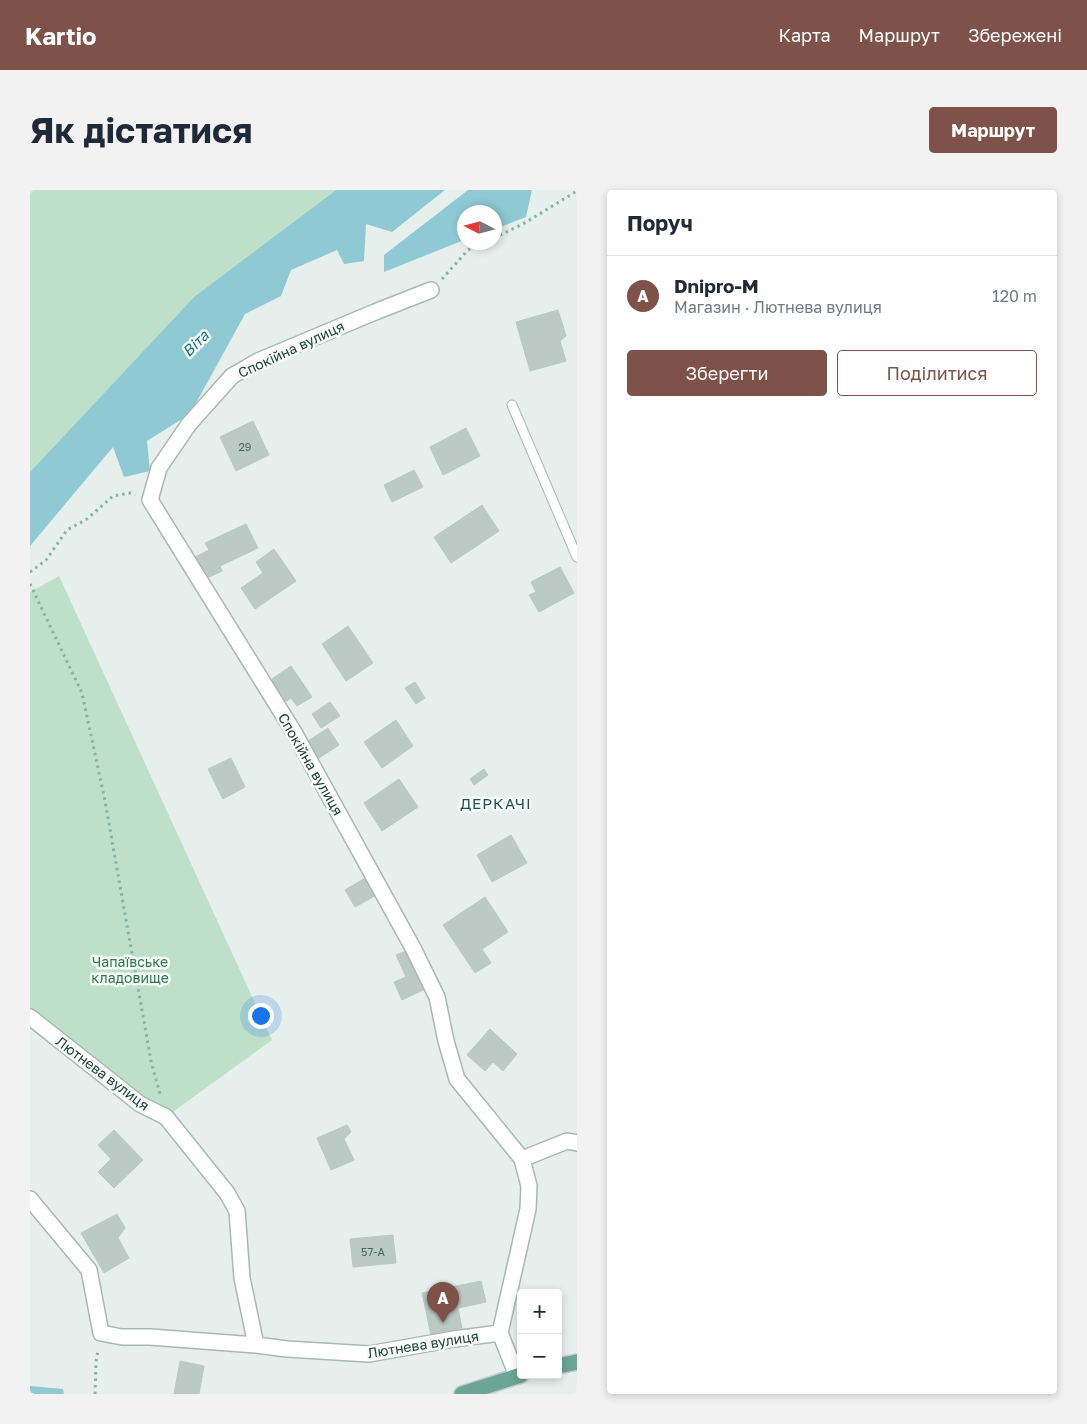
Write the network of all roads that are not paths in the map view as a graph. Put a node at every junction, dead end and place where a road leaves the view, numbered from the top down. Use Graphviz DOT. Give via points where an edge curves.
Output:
graph roads {
  1 [pos="431,290"];
  2 [pos="512,405"];
  3 [pos="577,557"];
  4 [pos="30,1017"];
  5 [pos="577,1143"];
  6 [pos="522,1159"];
  7 [pos="30,1199"];
  8 [pos="500,1332"];
  9 [pos="256,1345"];
  10 [pos="577,1362"];
  11 [pos="562,1365"];
  12 [pos="517,1370"];
  13 [pos="517,1376"];
  14 [pos="462,1394"];
  1 -- 6 [label="street, Спокійна вулиця" via="258,361 232,376 189,424 159,468 150,500 295,734 413,948 437,997 457,1079"];
  2 -- 3 [label="lane"];
  4 -- 9 [label="street, Лютнева вулиця" via="140,1104 166,1117 227,1194 237,1211 242,1278"];
  5 -- 6 [label="street" via="567,1140"];
  6 -- 8 [label="street, Спокійна вулиця" via="529,1186 528,1209"];
  7 -- 9 [label="street, Лютнева вулиця" via="89,1270 101,1334"];
  8 -- 9 [label="street, Лютнева вулиця" via="369,1354"];
  8 -- 12 [label="street"];
  10 -- 11 [label="main road"];
  13 -- 14 [label="main road"];
}
